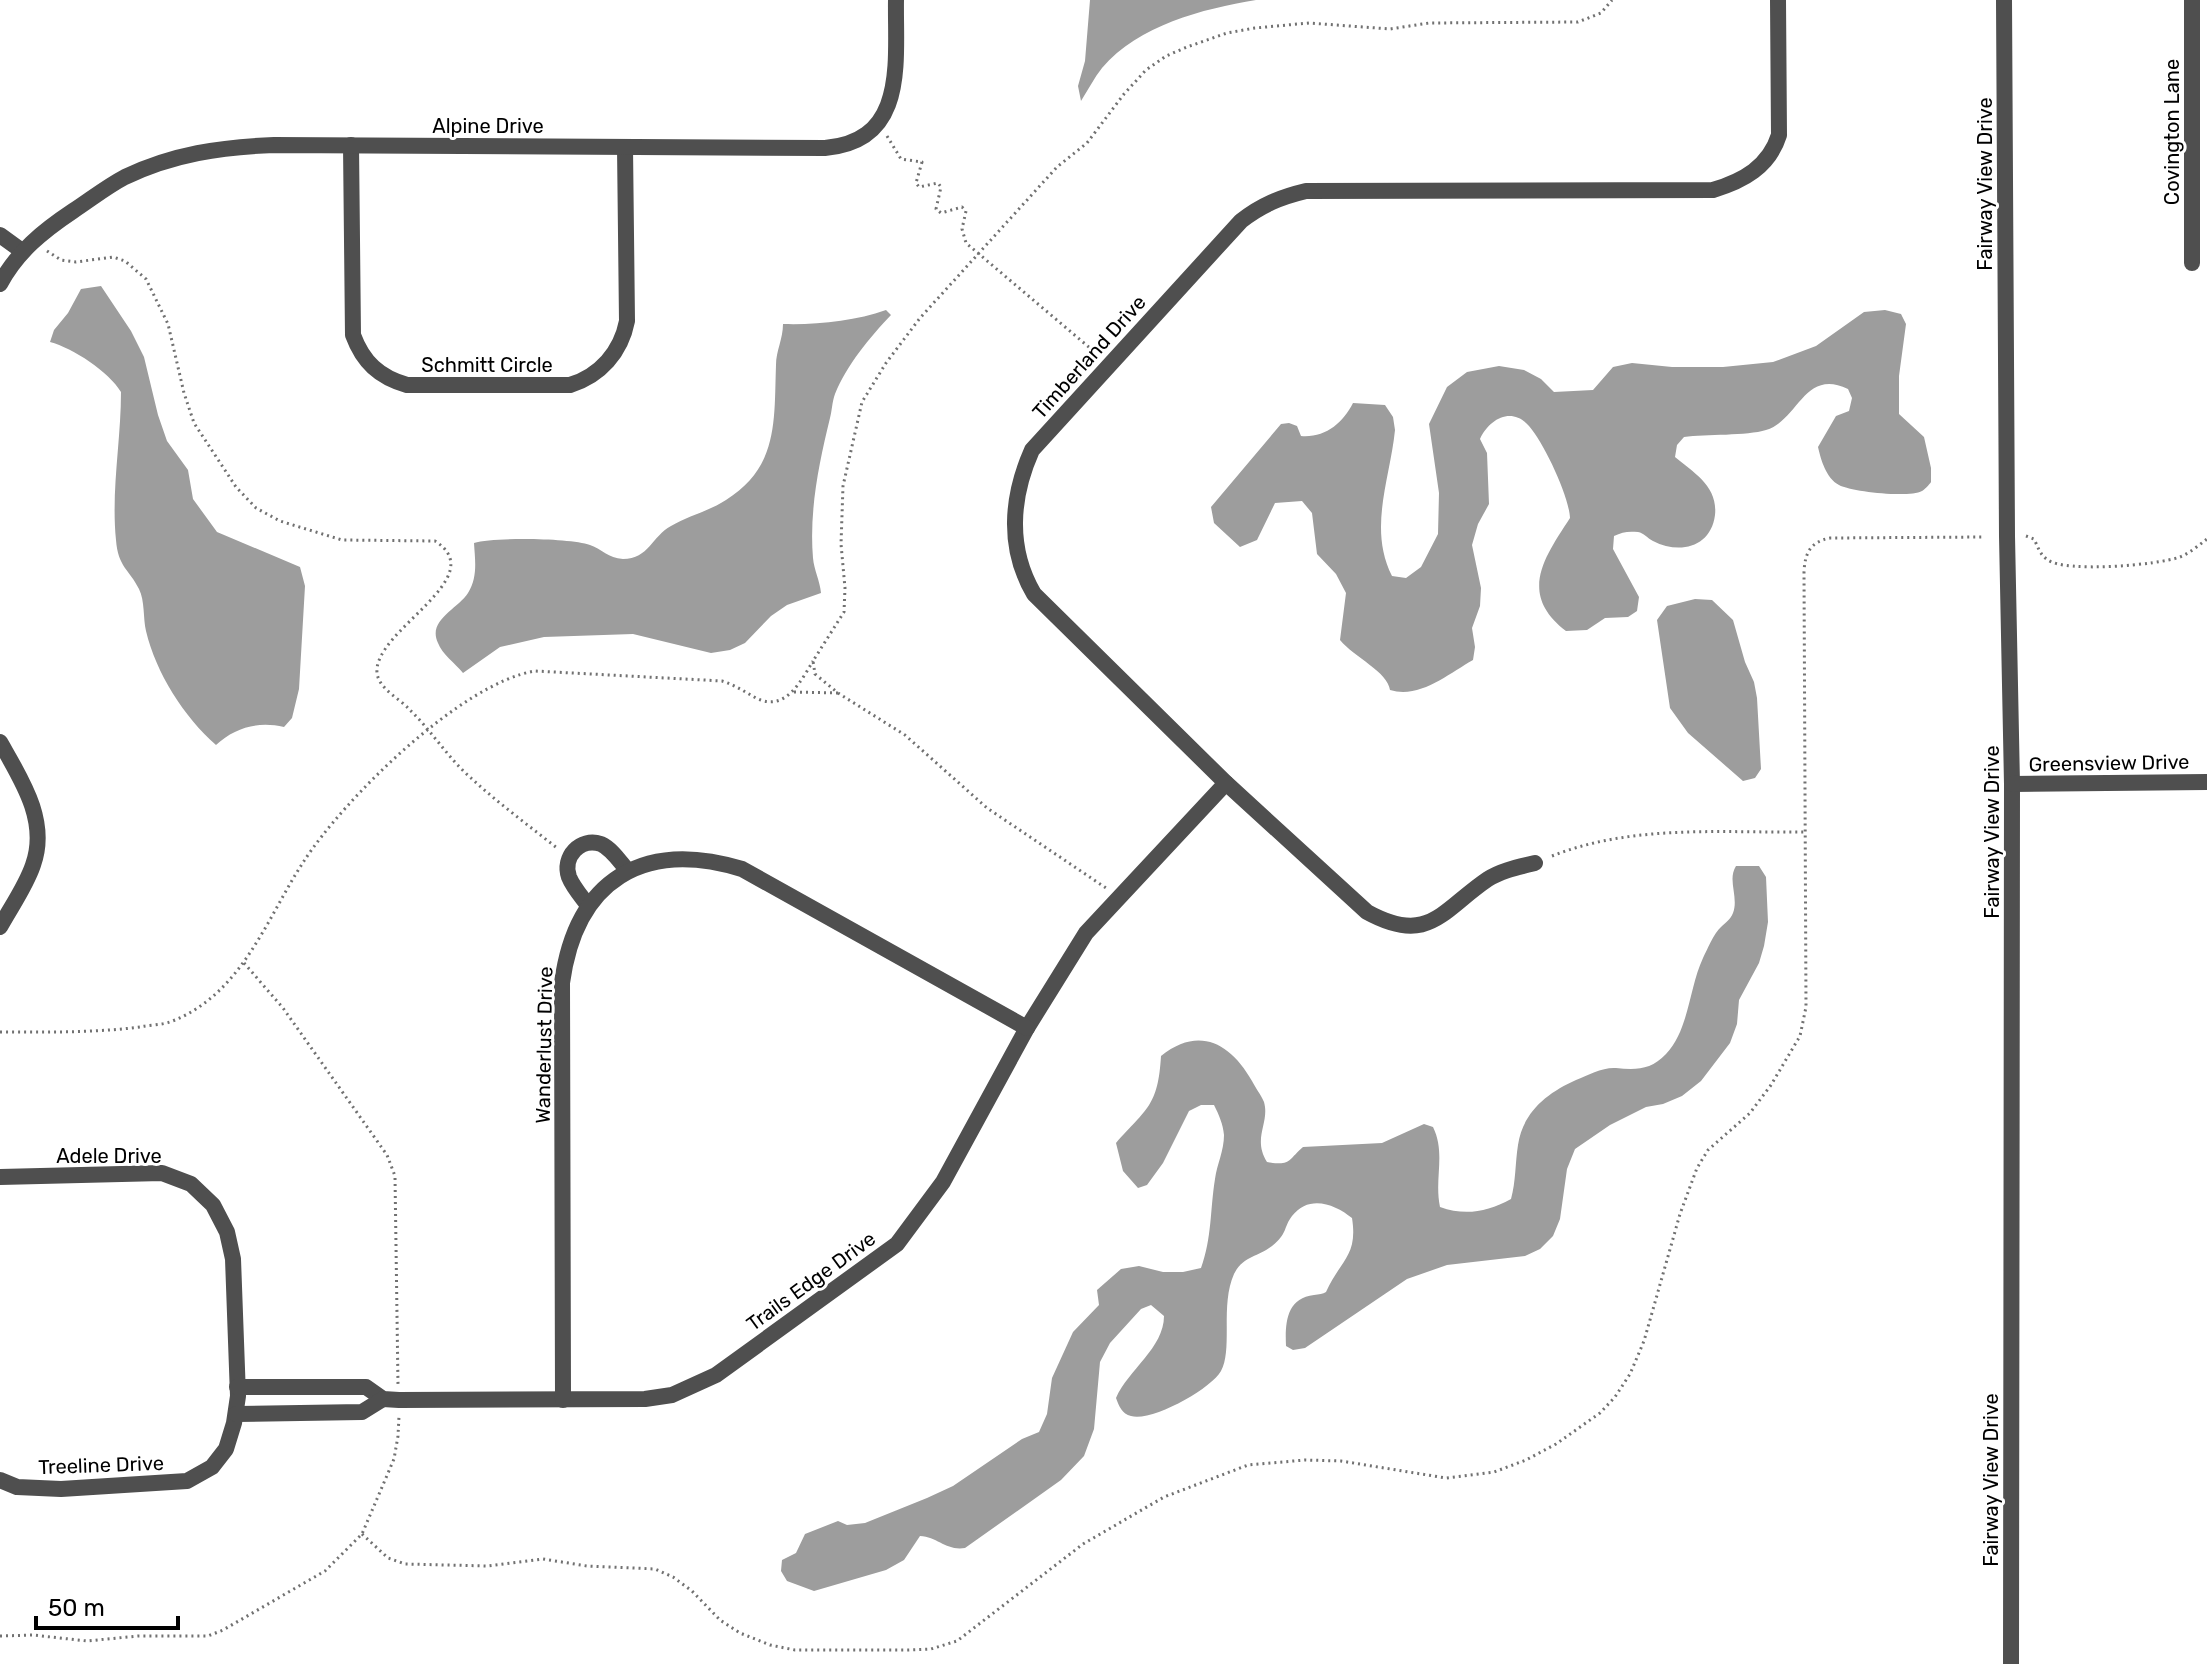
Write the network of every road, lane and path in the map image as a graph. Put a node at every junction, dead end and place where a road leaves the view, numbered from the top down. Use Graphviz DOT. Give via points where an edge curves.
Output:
graph roads {
  1 [pos="896,0"];
  2 [pos="1612,0"];
  3 [pos="1778,0"];
  4 [pos="2004,0"];
  5 [pos="2192,0"];
  6 [pos="878,123"];
  7 [pos="351,145"];
  8 [pos="625,147"];
  9 [pos="0,235"];
  10 [pos="22,251"];
  11 [pos="47,251"];
  12 [pos="978,255"];
  13 [pos="2192,263"];
  14 [pos="2,276"];
  15 [pos="1109,364"];
  16 [pos="2007,536"];
  17 [pos="1985,537"];
  18 [pos="2207,539"];
  19 [pos="813,661"];
  20 [pos="794,692"];
  21 [pos="838,693"];
  22 [pos="429,730"];
  23 [pos="0,742"];
  24 [pos="2207,782"];
  25 [pos="1226,783"];
  26 [pos="2012,784"];
  27 [pos="1806,832"];
  28 [pos="569,858"];
  29 [pos="1535,863"];
  30 [pos="628,871"];
  31 [pos="1119,897"];
  32 [pos="587,904"];
  33 [pos="0,927"];
  34 [pos="244,963"];
  35 [pos="1027,1028"];
  36 [pos="0,1032"];
  37 [pos="0,1177"];
  38 [pos="237,1387"];
  39 [pos="391,1400"];
  40 [pos="563,1400"];
  41 [pos="236,1414"];
  42 [pos="0,1480"];
  43 [pos="362,1534"];
  44 [pos="0,1636"];
  45 [pos="2011,1664"];
  1 -- 6 [label="street" via="894,90"];
  2 -- 12 [label="path" via="1601,13 1578,22 1429,23 1390,29 1284,24 1227,33 1187,47 1146,70 1087,143 1057,167"];
  3 -- 15 [label="street, Timberland Drive" via="1779,135 1775,150 1747,177 1713,190 1306,191 1283,197 1241,221"];
  4 -- 16 [label="street, Fairway View Drive"];
  5 -- 13 [label="street, Covington Lane"];
  6 -- 8 [label="street, Alpine Drive" via="858,140 836,147"];
  6 -- 12 [label="path" via="901,159 922,162 919,187 941,187 936,209 966,211 962,236"];
  7 -- 8 [label="street, Alpine Drive"];
  7 -- 8 [label="street, Schmitt Circle" via="353,335 365,361 383,376 407,385 570,385 613,356 627,321"];
  7 -- 10 [label="street, Alpine Drive" via="243,146 178,157 107,187"];
  9 -- 10 [label="street"];
  10 -- 14 [label="street, Alpine Drive"];
  11 -- 22 [label="path" via="76,262 113,257 146,279 168,324 194,423 256,508 342,540 435,541 447,548 450,576 378,660 377,677"];
  12 -- 15 [label="path"];
  12 -- 19 [label="path" via="920,318 862,402 843,486 844,612"];
  15 -- 25 [label="street, Timberland Drive" via="1032,450 1016,496 1016,550 1034,594"];
  16 -- 18 [label="path" via="2018,533 2034,539 2049,561 2064,565 2126,566 2181,557"];
  16 -- 26 [label="street, Fairway View Drive"];
  17 -- 27 [label="path" via="1830,538 1809,549 1804,572"];
  19 -- 20 [label="path"];
  19 -- 21 [label="path" via="815,674"];
  20 -- 21 [label="path"];
  20 -- 22 [label="path" via="774,703 722,681 535,671 494,685"];
  21 -- 31 [label="path" via="905,735 987,808"];
  22 -- 28 [label="path" via="469,777"];
  22 -- 34 [label="path" via="339,813 303,862"];
  23 -- 33 [label="street" via="27,790 39,830 34,865"];
  24 -- 26 [label="street, Greensview Drive"];
  25 -- 29 [label="street, Timberland Drive" via="1383,921 1421,925 1440,919 1488,878"];
  25 -- 31 [label="street, Trails Edge Drive"];
  26 -- 45 [label="street, Fairway View Drive"];
  27 -- 29 [label="path" via="1660,833 1569,850"];
  27 -- 43 [label="path" via="1806,1007 1800,1036 1750,1113 1708,1150 1697,1168 1630,1374 1600,1413 1526,1460 1494,1472 1446,1478 1341,1461 1248,1465 1164,1497 1083,1544 957,1641 931,1649 795,1650 770,1645 720,1620 692,1591 655,1569 543,1559 488,1566 405,1564 388,1558"];
  28 -- 30 [label="street" via="577,847 600,844"];
  28 -- 32 [label="street" via="570,881"];
  30 -- 32 [label="street, Wanderlust Drive"];
  30 -- 35 [label="street, Wanderlust Drive" via="693,859 742,869"];
  31 -- 35 [label="street, Trails Edge Drive" via="1086,933"];
  32 -- 40 [label="street, Wanderlust Drive" via="565,956 562,983"];
  34 -- 36 [label="path" via="204,1003 169,1022 99,1033"];
  34 -- 39 [label="path" via="353,1106 395,1176"];
  35 -- 40 [label="street, Trails Edge Drive" via="943,1182 897,1244 716,1375 672,1395"];
  37 -- 38 [label="street, Adele Drive" via="162,1173 191,1184 213,1205 227,1232 233,1259"];
  38 -- 39 [label="street, Trails Edge Drive" via="366,1387"];
  38 -- 41 [label="street, Treeline Drive"];
  39 -- 40 [label="street, Trails Edge Drive"];
  39 -- 41 [label="street, Trails Edge Drive" via="362,1412"];
  39 -- 43 [label="path" via="398,1436 394,1459"];
  41 -- 42 [label="street, Treeline Drive" via="226,1449 212,1467 187,1481 61,1489 17,1487"];
  43 -- 44 [label="path" via="325,1571 208,1636 87,1641"];
}
